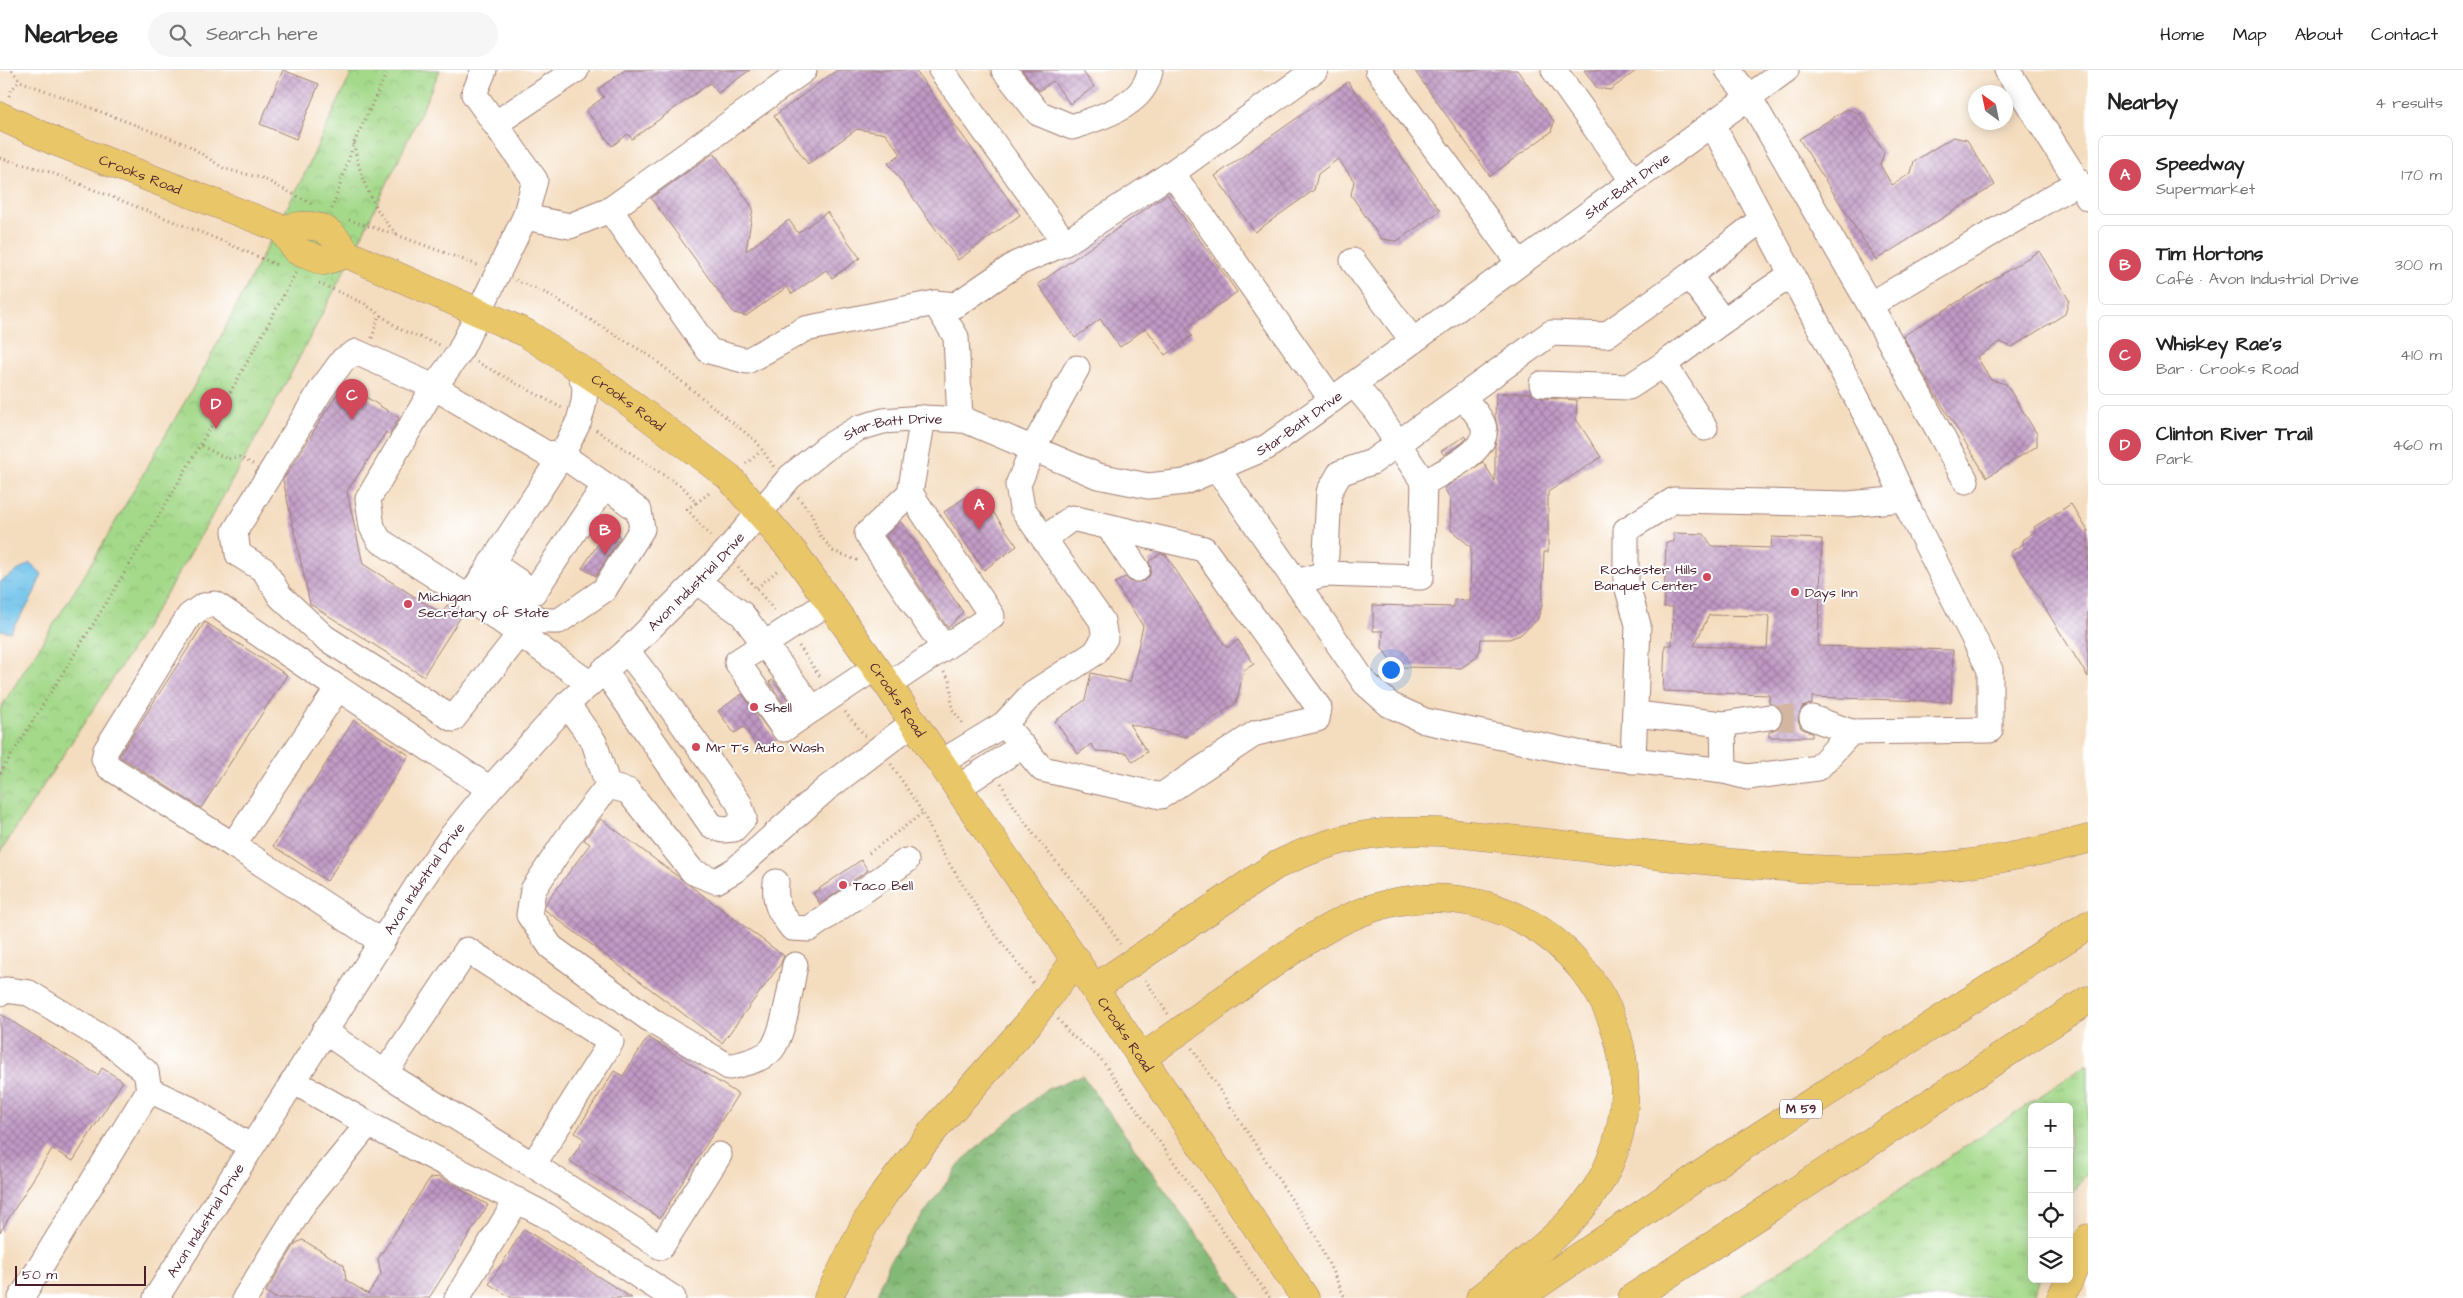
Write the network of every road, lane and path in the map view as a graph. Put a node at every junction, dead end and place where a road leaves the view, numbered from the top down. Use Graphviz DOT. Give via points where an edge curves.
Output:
graph roads {
  1 [pos="12,70"];
  2 [pos="388,70"];
  3 [pos="484,70"];
  4 [pos="576,70"];
  5 [pos="804,70"];
  6 [pos="941,70"];
  7 [pos="1004,70"];
  8 [pos="1150,70"];
  9 [pos="1315,70"];
  10 [pos="1378,70"];
  11 [pos="1554,70"];
  12 [pos="1728,70"];
  13 [pos="1786,70"];
  14 [pos="2007,70"];
  15 [pos="20,81"];
  16 [pos="12,88"];
  17 [pos="1749,97"];
  18 [pos="0,116"];
  19 [pos="495,124"];
  20 [pos="1712,124"];
  21 [pos="354,143"];
  22 [pos="0,158"];
  23 [pos="1172,173"];
  24 [pos="1633,181"];
  25 [pos="2083,190"];
  26 [pos="313,205"];
  27 [pos="610,210"];
  28 [pos="330,215"];
  29 [pos="525,217"];
  30 [pos="345,219"];
  31 [pos="1762,219"];
  32 [pos="397,235"];
  33 [pos="1065,243"];
  34 [pos="1353,261"];
  35 [pos="1519,263"];
  36 [pos="299,266"];
  37 [pos="498,272"];
  38 [pos="296,273"];
  39 [pos="1792,274"];
  40 [pos="1689,276"];
  41 [pos="304,277"];
  42 [pos="312,280"];
  43 [pos="935,303"];
  44 [pos="1870,305"];
  45 [pos="478,313"];
  46 [pos="1722,321"];
  47 [pos="1413,341"];
  48 [pos="459,353"];
  49 [pos="1664,364"];
  50 [pos="578,366"];
  51 [pos="1077,368"];
  52 [pos="1354,384"];
  53 [pos="1542,384"];
  54 [pos="434,387"];
  55 [pos="614,391"];
  56 [pos="1463,397"];
  57 [pos="1332,400"];
  58 [pos="923,418"];
  59 [pos="580,420"];
  60 [pos="960,420"];
  61 [pos="1705,428"];
  62 [pos="1398,444"];
  63 [pos="202,446"];
  64 [pos="1033,448"];
  65 [pos="562,455"];
  66 [pos="1218,470"];
  67 [pos="269,474"];
  68 [pos="1966,481"];
  69 [pos="786,482"];
  70 [pos="1424,483"];
  71 [pos="605,485"];
  72 [pos="910,493"];
  73 [pos="1904,499"];
  74 [pos="759,514"];
  75 [pos="1109,527"];
  76 [pos="1044,539"];
  77 [pos="725,553"];
  78 [pos="865,564"];
  79 [pos="1137,569"];
  80 [pos="1325,574"];
  81 [pos="480,581"];
  82 [pos="696,581"];
  83 [pos="1296,582"];
  84 [pos="829,602"];
  85 [pos="787,629"];
  86 [pos="519,635"];
  87 [pos="765,644"];
  88 [pos="626,651"];
  89 [pos="938,652"];
  90 [pos="882,676"];
  91 [pos="597,677"];
  92 [pos="338,688"];
  93 [pos="823,702"];
  94 [pos="567,704"];
  95 [pos="1636,714"];
  96 [pos="1769,717"];
  97 [pos="1812,718"];
  98 [pos="914,722"];
  99 [pos="1004,724"];
  100 [pos="1723,724"];
  101 [pos="1852,732"];
  102 [pos="975,740"];
  103 [pos="1022,746"];
  104 [pos="877,749"];
  105 [pos="942,762"];
  106 [pos="1633,762"];
  107 [pos="991,766"];
  108 [pos="1724,771"];
  109 [pos="0,773"];
  110 [pos="608,786"];
  111 [pos="959,787"];
  112 [pos="490,789"];
  113 [pos="923,812"];
  114 [pos="2088,839"];
  115 [pos="233,846"];
  116 [pos="869,853"];
  117 [pos="906,861"];
  118 [pos="776,882"];
  119 [pos="2088,924"];
  120 [pos="382,942"];
  121 [pos="1076,959"];
  122 [pos="1132,962"];
  123 [pos="795,965"];
  124 [pos="1096,987"];
  125 [pos="0,993"];
  126 [pos="2088,1000"];
  127 [pos="1046,1002"];
  128 [pos="1180,1030"];
  129 [pos="324,1031"];
  130 [pos="1143,1057"];
  131 [pos="386,1073"];
  132 [pos="293,1081"];
  133 [pos="149,1090"];
  134 [pos="368,1124"];
  135 [pos="251,1147"];
  136 [pos="720,1155"];
  137 [pos="533,1165"];
  138 [pos="517,1200"];
  139 [pos="2088,1238"];
  140 [pos="14,1296"];
  141 [pos="162,1296"];
  142 [pos="245,1298"];
  143 [pos="457,1298"];
  144 [pos="674,1298"];
  145 [pos="828,1298"];
  146 [pos="1270,1298"];
  147 [pos="1305,1298"];
  148 [pos="1345,1298"];
  149 [pos="1480,1298"];
  150 [pos="1518,1298"];
  151 [pos="1632,1298"];
  152 [pos="2061,1298"];
  1 -- 15 [label="path"];
  2 -- 21 [label="path"];
  3 -- 19 [label="street" via="474,94"];
  4 -- 19 [label="street"];
  5 -- 27 [label="street"];
  6 -- 33 [label="street"];
  7 -- 8 [label="street" via="1038,113 1072,127 1118,111 1140,92"];
  9 -- 23 [label="street"];
  10 -- 35 [label="street"];
  11 -- 24 [label="street"];
  12 -- 17 [label="street"];
  13 -- 17 [label="street, Star-Batt Drive"];
  14 -- 25 [label="street"];
  15 -- 16 [label="path"];
  15 -- 26 [label="path" via="188,146 225,168 262,178"];
  17 -- 20 [label="street, Star-Batt Drive"];
  17 -- 44 [label="street"];
  18 -- 45 [label="main road, Crooks Road" via="54,141 282,229 307,224 334,234 347,254"];
  19 -- 29 [label="street" via="534,180"];
  20 -- 24 [label="street, Star-Batt Drive"];
  20 -- 31 [label="street"];
  21 -- 28 [label="path"];
  21 -- 32 [label="path" via="369,194"];
  22 -- 38 [label="path" via="56,174"];
  23 -- 33 [label="street"];
  23 -- 57 [label="street"];
  24 -- 35 [label="street, Star-Batt Drive"];
  25 -- 44 [label="street"];
  27 -- 29 [label="street" via="570,226"];
  27 -- 43 [label="street" via="709,351 747,361 805,329"];
  29 -- 37 [label="street"];
  30 -- 32 [label="path"];
  31 -- 39 [label="street"];
  31 -- 40 [label="street"];
  32 -- 37 [label="path"];
  33 -- 43 [label="street" via="1016,264 956,305"];
  34 -- 47 [label="street"];
  35 -- 47 [label="street, Star-Batt Drive"];
  36 -- 38 [label="path"];
  37 -- 45 [label="street"];
  37 -- 69 [label="path" via="548,294 650,356 757,442"];
  38 -- 41 [label="path"];
  38 -- 63 [label="path"];
  39 -- 46 [label="street"];
  39 -- 73 [label="street" via="1871,425"];
  40 -- 46 [label="street"];
  40 -- 56 [label="street" via="1606,335 1551,332"];
  42 -- 48 [label="path" via="365,304 401,330"];
  43 -- 60 [label="street" via="956,337"];
  44 -- 68 [label="street"];
  45 -- 48 [label="street"];
  45 -- 50 [label="main road, Crooks Road" via="526,334"];
  46 -- 49 [label="street"];
  47 -- 52 [label="street, Star-Batt Drive"];
  48 -- 54 [label="street"];
  48 -- 59 [label="path" via="553,402"];
  49 -- 53 [label="street" via="1629,387"];
  49 -- 61 [label="street"];
  50 -- 55 [label="main road, Crooks Road"];
  50 -- 59 [label="street" via="585,387"];
  51 -- 64 [label="street"];
  52 -- 57 [label="street, Star-Batt Drive"];
  52 -- 62 [label="street"];
  54 -- 65 [label="street" via="545,453"];
  54 -- 67 [label="street" via="356,352 343,360 332,375"];
  54 -- 81 [label="street" via="368,499 368,512 379,540"];
  55 -- 59 [label="street"];
  55 -- 74 [label="main road, Crooks Road" via="729,477"];
  56 -- 62 [label="street"];
  56 -- 70 [label="street" via="1484,427 1484,441 1476,452"];
  57 -- 66 [label="street, Star-Batt Drive" via="1267,447"];
  58 -- 60 [label="street, Star-Batt Drive"];
  58 -- 69 [label="street, Star-Batt Drive" via="883,421 859,428 827,447"];
  58 -- 72 [label="street"];
  59 -- 65 [label="street"];
  59 -- 77 [label="path" via="685,489 696,503 687,509"];
  60 -- 64 [label="street, Star-Batt Drive"];
  62 -- 70 [label="street"];
  62 -- 80 [label="street" via="1372,462 1340,473 1329,492"];
  63 -- 67 [label="path" via="227,459 239,457 248,460"];
  63 -- 109 [label="path" via="104,610"];
  64 -- 66 [label="street, Star-Batt Drive" via="1098,476 1148,486 1185,482"];
  64 -- 76 [label="street" via="1018,485 1022,508"];
  65 -- 71 [label="street"];
  65 -- 81 [label="street"];
  66 -- 83 [label="street"];
  67 -- 86 [label="street" via="235,531 238,554 264,570 280,596 324,637 453,719"];
  69 -- 74 [label="street, Star-Batt Drive"];
  69 -- 78 [label="path" via="812,515 819,534 833,551"];
  70 -- 80 [label="street" via="1421,577"];
  71 -- 81 [label="street" via="534,592"];
  71 -- 81 [label="street" via="639,511 642,529 604,590 559,621 541,621"];
  72 -- 89 [label="street" via="867,534"];
  72 -- 89 [label="street" via="992,616"];
  73 -- 95 [label="street" via="1848,504 1674,500 1626,530 1626,582 1638,625"];
  73 -- 101 [label="street" via="1990,670 1990,730"];
  74 -- 77 [label="street, Avon Industrial Drive"];
  74 -- 84 [label="main road, Crooks Road" via="795,554"];
  75 -- 76 [label="street" via="1072,518"];
  75 -- 79 [label="street"];
  75 -- 103 [label="street" via="1204,549 1314,700 1319,708 1317,719 1256,733 1161,796 1042,770"];
  76 -- 99 [label="street" via="1102,621 1106,638 1095,652 1033,693"];
  77 -- 82 [label="street, Avon Industrial Drive"];
  77 -- 85 [label="path" via="757,588"];
  80 -- 83 [label="street"];
  81 -- 86 [label="street"];
  82 -- 87 [label="street" via="742,614"];
  82 -- 88 [label="street, Avon Industrial Drive"];
  83 -- 106 [label="street" via="1365,683 1390,705 1425,721"];
  84 -- 85 [label="street"];
  84 -- 90 [label="main road, Crooks Road"];
  85 -- 87 [label="street"];
  85 -- 93 [label="path"];
  86 -- 91 [label="street"];
  87 -- 93 [label="street"];
  87 -- 93 [label="street" via="737,662 784,729"];
  88 -- 91 [label="street, Avon Industrial Drive"];
  88 -- 91 [label="street" via="739,803 744,818 734,829 723,830 711,825"];
  89 -- 90 [label="street"];
  89 -- 102 [label="path" via="950,682 952,709"];
  90 -- 93 [label="street"];
  90 -- 98 [label="main road, Crooks Road"];
  91 -- 94 [label="street, Avon Industrial Drive"];
  92 -- 112 [label="street"];
  92 -- 115 [label="street"];
  92 -- 115 [label="street" via="215,604 203,606 189,616 106,750 104,760 109,767"];
  93 -- 104 [label="path" via="853,724"];
  94 -- 110 [label="street" via="594,742"];
  94 -- 112 [label="street, Avon Industrial Drive"];
  95 -- 100 [label="street"];
  95 -- 106 [label="street"];
  96 -- 100 [label="street"];
  97 -- 101 [label="street"];
  98 -- 104 [label="street"];
  98 -- 105 [label="main road, Crooks Road"];
  99 -- 102 [label="street"];
  99 -- 103 [label="street"];
  100 -- 108 [label="street"];
  101 -- 108 [label="street" via="1818,768 1747,777"];
  102 -- 105 [label="street"];
  103 -- 107 [label="street"];
  104 -- 110 [label="street" via="804,807 749,859 716,881 693,872 628,791"];
  104 -- 113 [label="path" via="897,770"];
  105 -- 111 [label="main road, Crooks Road"];
  106 -- 108 [label="street"];
  107 -- 111 [label="street"];
  107 -- 122 [label="path" via="1042,847 1108,923"];
  110 -- 123 [label="street" via="533,890 529,915 551,947 655,1023 729,1067 750,1062 772,1049 781,1028"];
  111 -- 121 [label="main road, Crooks Road"];
  112 -- 120 [label="street, Avon Industrial Drive" via="451,837"];
  113 -- 116 [label="path"];
  113 -- 127 [label="path" via="939,847 986,922"];
  114 -- 122 [label="main road" via="1972,863 1896,870 1847,870 1692,859 1440,832 1407,830 1358,835 1304,852 1275,866"];
  115 -- 120 [label="street"];
  117 -- 118 [label="street" via="809,929 792,928 780,912 775,898"];
  119 -- 150 [label="main road, M 59" via="1728,1156"];
  120 -- 129 [label="street, Avon Industrial Drive"];
  121 -- 124 [label="main road, Crooks Road"];
  121 -- 127 [label="main road"];
  122 -- 124 [label="main road"];
  122 -- 128 [label="path"];
  124 -- 130 [label="main road, Crooks Road"];
  125 -- 133 [label="street" via="6,990 29,993 109,1042 146,1072"];
  126 -- 151 [label="main road"];
  127 -- 145 [label="main road" via="901,1170 865,1224"];
  127 -- 146 [label="path" via="1070,1034 1101,1059"];
  128 -- 130 [label="main road"];
  128 -- 148 [label="path" via="1315,1235"];
  128 -- 149 [label="main road" via="1327,929 1352,916 1400,902 1440,899 1472,902 1517,917 1556,941 1590,979 1612,1018 1623,1063 1622,1120 1609,1164 1585,1204 1544,1246"];
  129 -- 131 [label="street"];
  129 -- 132 [label="street, Avon Industrial Drive"];
  130 -- 147 [label="main road, Crooks Road"];
  131 -- 137 [label="street"];
  131 -- 137 [label="street" via="467,950 611,1042"];
  132 -- 134 [label="street"];
  132 -- 135 [label="street, Avon Industrial Drive"];
  133 -- 135 [label="street" via="190,1109"];
  133 -- 140 [label="street"];
  134 -- 138 [label="street"];
  134 -- 142 [label="street" via="304,1203"];
  135 -- 141 [label="street, Avon Industrial Drive"];
  136 -- 137 [label="street" via="661,1247"];
  138 -- 143 [label="street"];
  138 -- 144 [label="street"];
  139 -- 152 [label="main road"];
}
